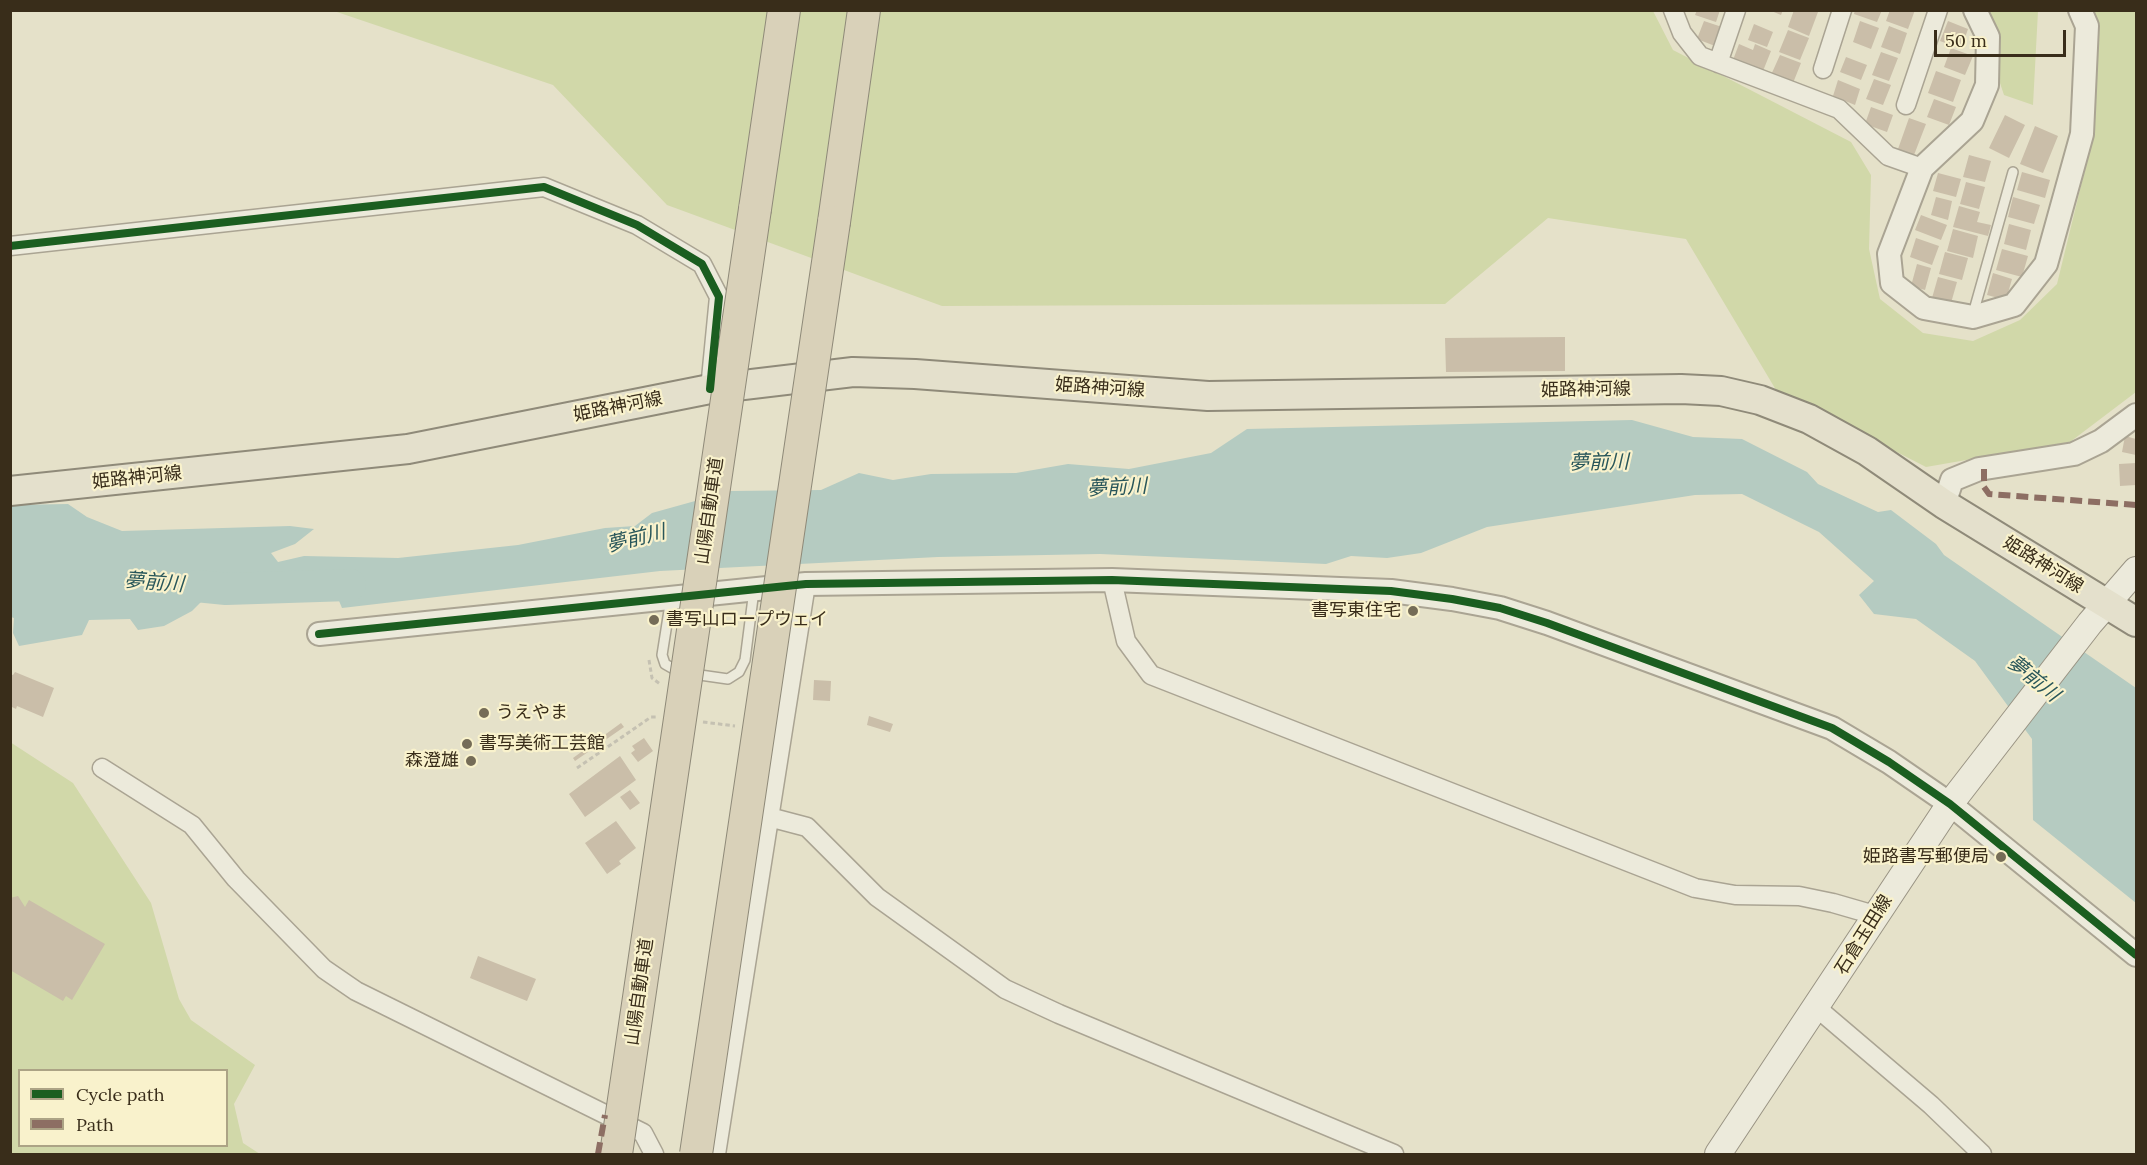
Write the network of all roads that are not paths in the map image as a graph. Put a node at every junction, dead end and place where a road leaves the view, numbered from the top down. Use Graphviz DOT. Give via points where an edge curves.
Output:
graph roads {
  1 [pos="784,10"];
  2 [pos="864,10"];
  3 [pos="1673,10"];
  4 [pos="1736,10"];
  5 [pos="1842,10"];
  6 [pos="1938,10"];
  7 [pos="1975,10"];
  8 [pos="2080,10"];
  9 [pos="1718,63"];
  10 [pos="1823,69"];
  11 [pos="1906,105"];
  12 [pos="1922,168"];
  13 [pos="2013,172"];
  14 [pos="10,246"];
  15 [pos="1973,317"];
  16 [pos="710,389"];
  17 [pos="2136,415"];
  18 [pos="10,491"];
  19 [pos="1944,504"];
  20 [pos="2136,570"];
  21 [pos="1112,580"];
  22 [pos="806,584"];
  23 [pos="754,590"];
  24 [pos="671,598"];
  25 [pos="2097,614"];
  26 [pos="2136,622"];
  27 [pos="319,634"];
  28 [pos="102,768"];
  29 [pos="1956,796"];
  30 [pos="770,817"];
  31 [pos="1878,916"];
  32 [pos="2136,955"];
  33 [pos="1817,1008"];
  34 [pos="616,1155"];
  35 [pos="654,1155"];
  36 [pos="696,1155"];
  37 [pos="716,1155"];
  38 [pos="1394,1155"];
  39 [pos="1718,1155"];
  40 [pos="1982,1155"];
  1 -- 34 [label="highway, 山陽自動車道, bridge"];
  2 -- 36 [label="highway, bridge"];
  3 -- 9 [label="street" via="1682,33 1700,56"];
  4 -- 9 [label="street"];
  5 -- 10 [label="street"];
  6 -- 11 [label="street"];
  7 -- 12 [label="street" via="1988,37 1987,85 1971,121"];
  8 -- 15 [label="street" via="2087,26 2082,134 2046,264 2014,305"];
  9 -- 12 [label="street" via="1839,109 1888,156"];
  12 -- 15 [label="street" via="1889,254 1892,283 1924,308"];
  13 -- 15 [label="lane"];
  14 -- 16 [label="street" via="544,187 637,225 702,264 719,297"];
  16 -- 18 [label="main road, 姫路神河線" via="408,449"];
  16 -- 19 [label="main road, 姫路神河線" via="853,372 1208,396 1721,391 1760,400 1809,419 1867,451"];
  17 -- 19 [label="street" via="2101,441 2074,454 1979,469 1952,480"];
  19 -- 25 [label="main road, 姫路神河線"];
  20 -- 25 [label="main road, 石倉玉田線"];
  21 -- 22 [label="street"];
  21 -- 29 [label="street" via="1391,591 1500,608 1832,728"];
  21 -- 31 [label="street" via="1126,641 1151,675 1695,888 1735,895 1799,896"];
  22 -- 23 [label="street"];
  22 -- 30 [label="street"];
  23 -- 24 [label="street"];
  23 -- 24 [label="lane" via="745,660 740,672 728,679 679,672 665,664 662,655"];
  24 -- 27 [label="street"];
  25 -- 26 [label="main road, 姫路神河線"];
  25 -- 29 [label="main road, 石倉玉田線"];
  28 -- 35 [label="street" via="192,825 236,879 324,969 356,991 643,1133"];
  29 -- 31 [label="main road, 石倉玉田線"];
  29 -- 32 [label="street"];
  30 -- 37 [label="street"];
  30 -- 38 [label="street" via="807,827 877,897 1005,989"];
  31 -- 33 [label="main road, 石倉玉田線"];
  33 -- 39 [label="main road, 石倉玉田線"];
  33 -- 40 [label="street" via="1931,1105"];
}
